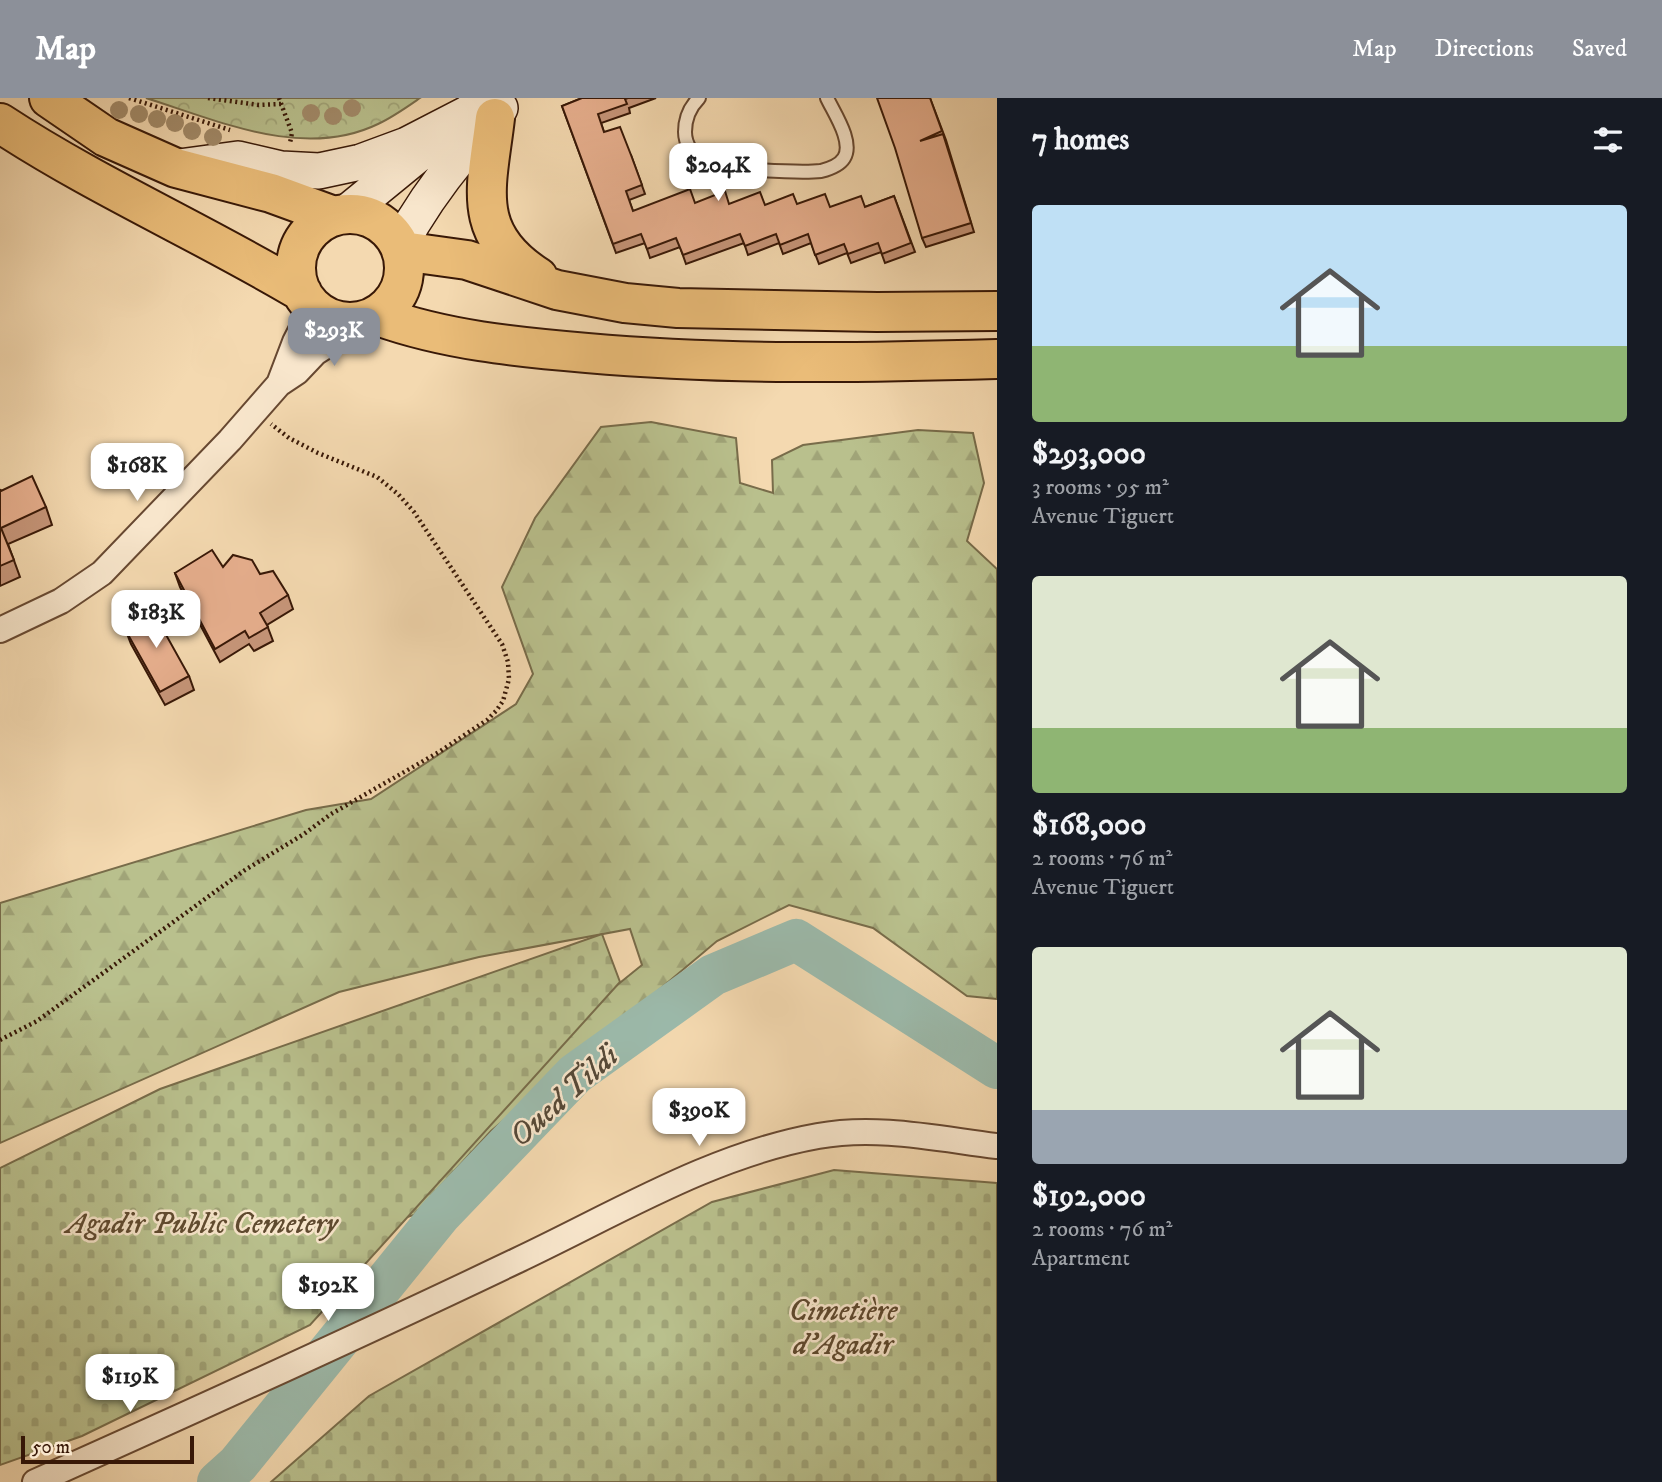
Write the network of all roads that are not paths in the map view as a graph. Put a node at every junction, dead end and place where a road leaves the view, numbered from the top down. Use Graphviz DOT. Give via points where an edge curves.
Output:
graph roads {
  1 [pos="49,98"];
  2 [pos="699,98"];
  3 [pos="827,98"];
  4 [pos="489,107"];
  5 [pos="0,123"];
  6 [pos="176,168"];
  7 [pos="339,216"];
  8 [pos="401,248"];
  9 [pos="557,290"];
  10 [pos="307,300"];
  11 [pos="997,312"];
  12 [pos="373,318"];
  13 [pos="997,359"];
  14 [pos="279,384"];
  15 [pos="0,630"];
  16 [pos="997,1146"];
  17 [pos="35,1482"];
  1 -- 6 [label="highway" via="106,137"];
  2 -- 3 [label="lane" via="686,120 685,132 689,148 702,162 726,169 802,172 830,169 846,153"];
  4 -- 6 [label="main road" via="407,145 319,171 281,169 237,159"];
  4 -- 7 [label="main road"];
  4 -- 8 [label="main road" via="462,155 421,208"];
  4 -- 9 [label="highway" via="486,204 495,232 513,260"];
  5 -- 10 [label="highway" via="40,150 241,256"];
  6 -- 7 [label="highway"];
  7 -- 8 [label="highway" via="354,213 376,220"];
  7 -- 10 [label="highway" via="317,225 301,247 296,274"];
  8 -- 9 [label="highway" via="467,260"];
  8 -- 12 [label="highway" via="404,275 397,297"];
  9 -- 11 [label="highway" via="678,308"];
  10 -- 12 [label="highway" via="333,320"];
  10 -- 14 [label="street"];
  12 -- 13 [label="highway" via="483,342 641,357 802,363"];
  12 -- 14 [label="street" via="315,353"];
  14 -- 15 [label="street" via="102,573 61,601"];
  16 -- 17 [label="street" via="880,1132 842,1133 790,1142 712,1167"];
}
